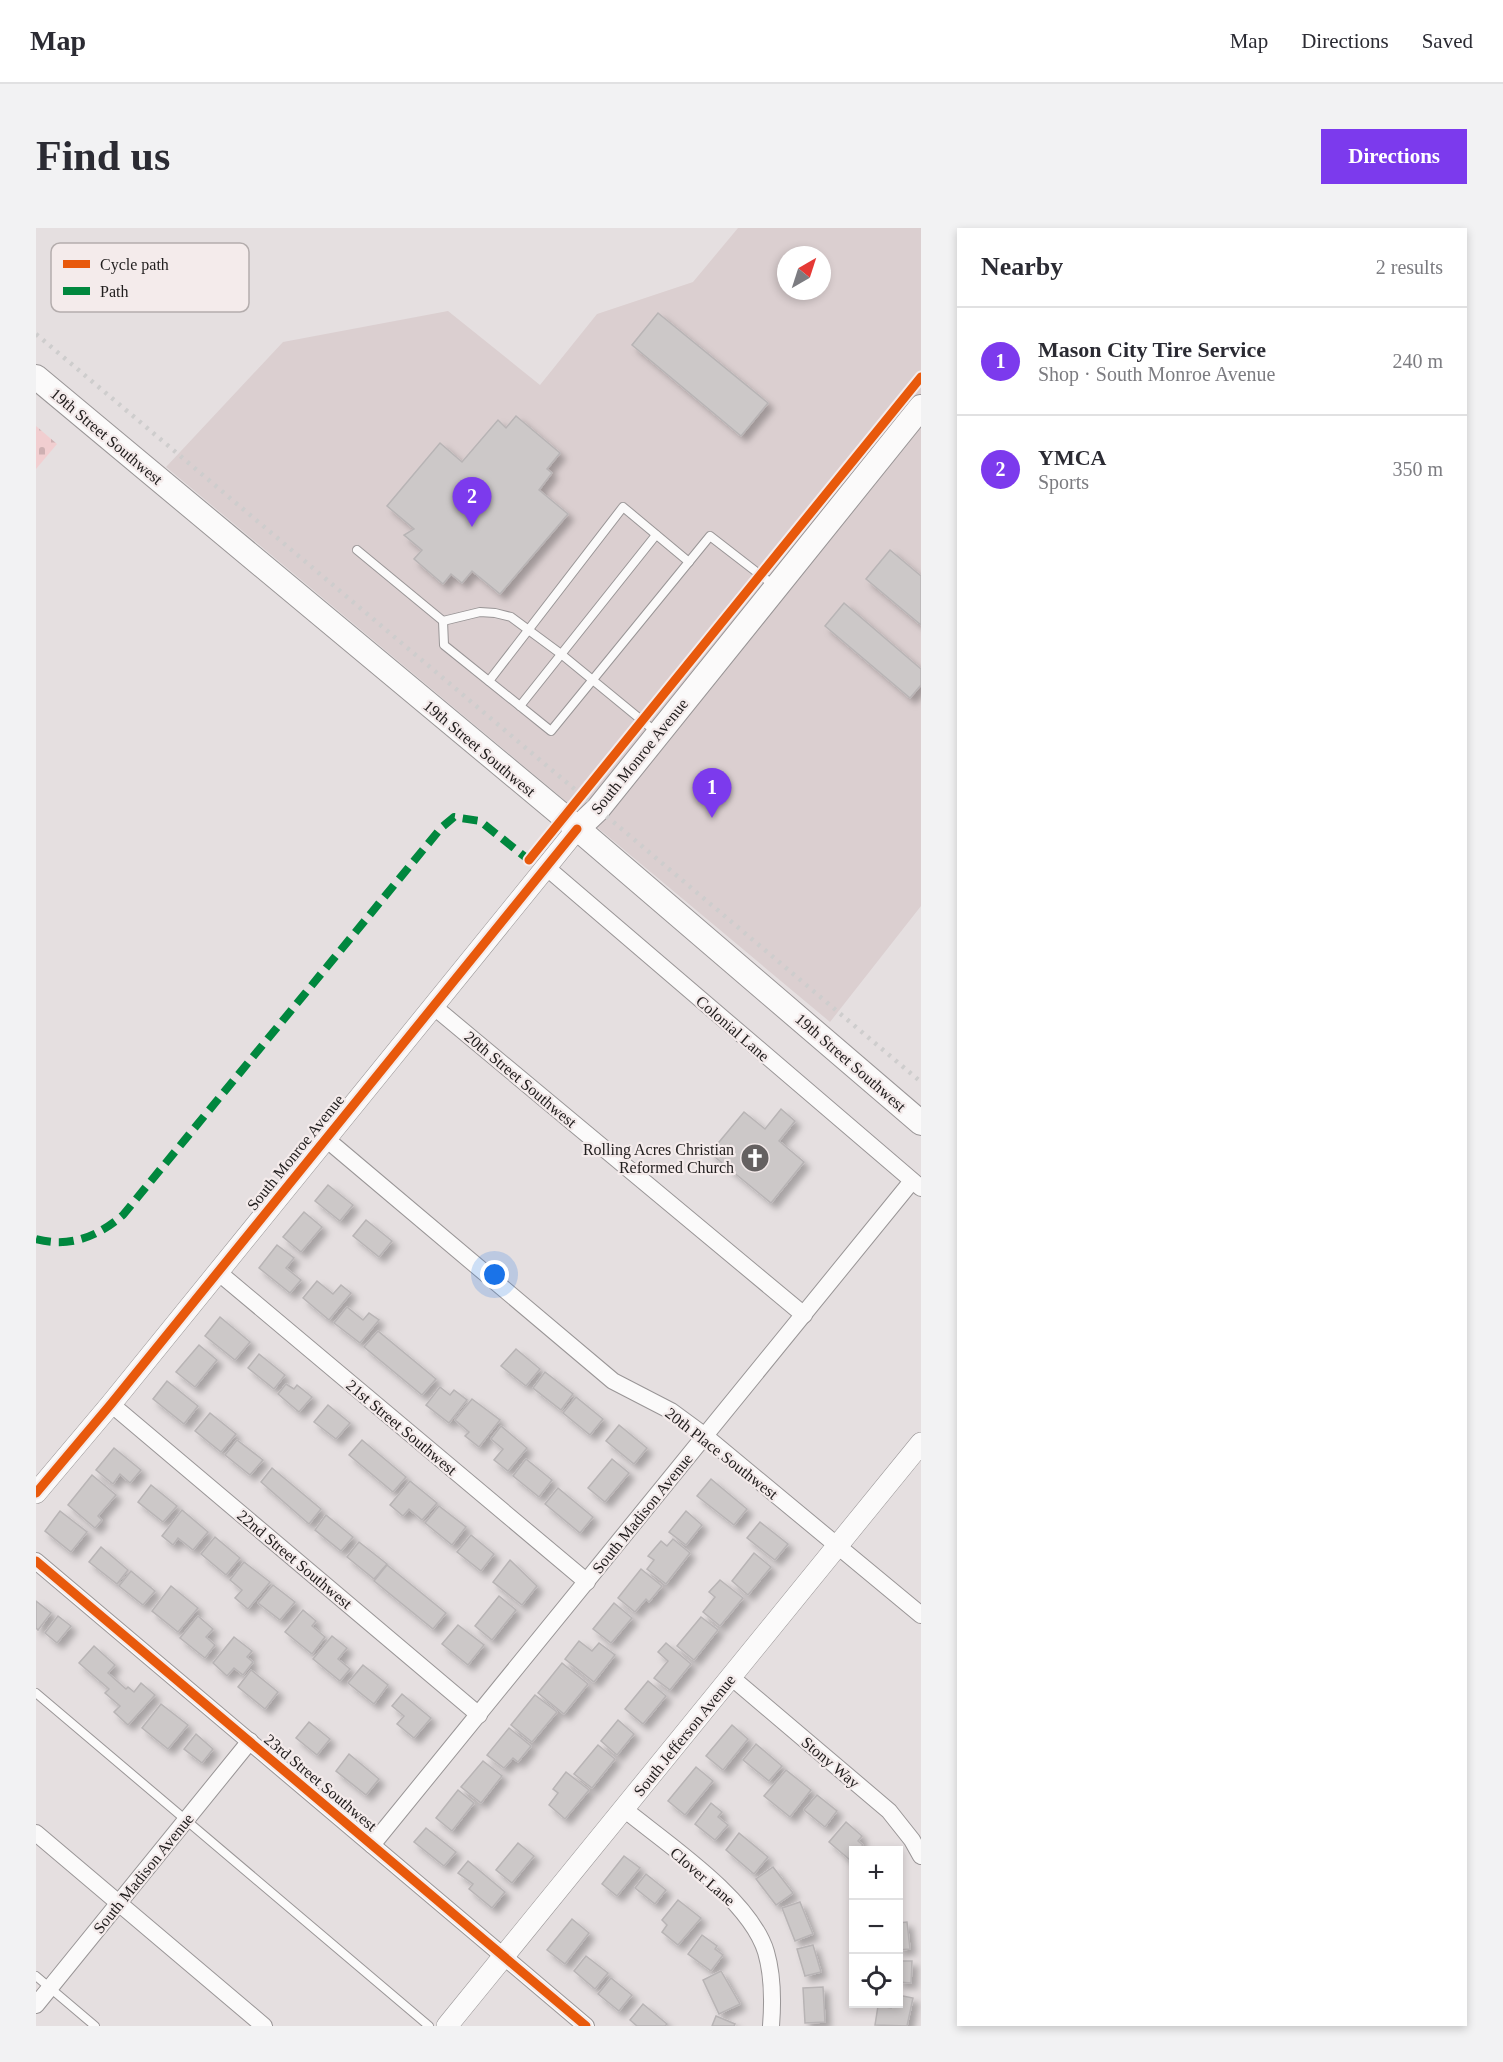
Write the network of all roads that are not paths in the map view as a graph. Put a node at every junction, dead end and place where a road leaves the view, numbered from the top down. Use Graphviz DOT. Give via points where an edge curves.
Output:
graph roads {
  1 [pos="36,377"];
  2 [pos="921,407"];
  3 [pos="656,535"];
  4 [pos="357,550"];
  5 [pos="689,562"];
  6 [pos="776,587"];
  7 [pos="443,621"];
  8 [pos="528,630"];
  9 [pos="561,654"];
  10 [pos="489,681"];
  11 [pos="592,681"];
  12 [pos="520,706"];
  13 [pos="658,734"];
  14 [pos="577,829"];
  15 [pos="546,867"];
  16 [pos="433,1006"];
  17 [pos="921,1123"];
  18 [pos="326,1138"];
  19 [pos="917,1185"];
  20 [pos="218,1272"];
  21 [pos="804,1315"];
  22 [pos="111,1404"];
  23 [pos="705,1436"];
  24 [pos="921,1443"];
  25 [pos="36,1492"];
  26 [pos="838,1545"];
  27 [pos="36,1561"];
  28 [pos="587,1582"];
  29 [pos="921,1615"];
  30 [pos="731,1677"];
  31 [pos="36,1693"];
  32 [pos="479,1715"];
  33 [pos="250,1741"];
  34 [pos="624,1809"];
  35 [pos="187,1819"];
  36 [pos="36,1833"];
  37 [pos="372,1845"];
  38 [pos="921,1856"];
  39 [pos="119,1903"];
  40 [pos="504,1957"];
  41 [pos="36,1976"];
  42 [pos="50,1988"];
  43 [pos="36,2005"];
  44 [pos="95,2026"];
  45 [pos="264,2026"];
  46 [pos="429,2026"];
  47 [pos="447,2026"];
  48 [pos="586,2026"];
  49 [pos="771,2026"];
  1 -- 14 [label="main road, 19th Street Southwest"];
  2 -- 6 [label="main road, South Monroe Avenue"];
  3 -- 5 [label="lane"];
  3 -- 8 [label="lane" via="623,507"];
  3 -- 9 [label="lane"];
  4 -- 7 [label="lane"];
  5 -- 6 [label="lane" via="710,536"];
  5 -- 11 [label="lane"];
  6 -- 13 [label="main road, South Monroe Avenue"];
  7 -- 8 [label="lane" via="480,612 495,613"];
  7 -- 10 [label="lane" via="444,645"];
  8 -- 9 [label="lane"];
  8 -- 10 [label="lane"];
  9 -- 11 [label="lane"];
  9 -- 12 [label="lane"];
  10 -- 12 [label="lane"];
  11 -- 12 [label="lane" via="551,731"];
  11 -- 13 [label="lane"];
  13 -- 14 [label="main road, South Monroe Avenue" via="598,809"];
  14 -- 15 [label="street, South Monroe Avenue"];
  14 -- 17 [label="main road, 19th Street Southwest"];
  15 -- 16 [label="street, South Monroe Avenue"];
  15 -- 19 [label="street, Colonial Lane"];
  16 -- 18 [label="street, South Monroe Avenue"];
  16 -- 21 [label="street, 20th Street Southwest"];
  18 -- 20 [label="street, South Monroe Avenue"];
  18 -- 23 [label="street, 20th Place Southwest" via="613,1381 671,1411"];
  19 -- 21 [label="street, South Madison Avenue"];
  20 -- 22 [label="street, South Monroe Avenue"];
  20 -- 28 [label="street, 21st Street Southwest"];
  21 -- 23 [label="street, South Madison Avenue"];
  22 -- 25 [label="street, South Monroe Avenue"];
  22 -- 32 [label="street, 22nd Street Southwest"];
  23 -- 26 [label="street, 20th Place Southwest"];
  23 -- 28 [label="street, South Madison Avenue"];
  24 -- 26 [label="street, South Jefferson Avenue"];
  26 -- 29 [label="street, 20th Place Southwest"];
  26 -- 30 [label="street, South Jefferson Avenue"];
  27 -- 33 [label="street, 23rd Street Southwest"];
  28 -- 32 [label="street, South Madison Avenue"];
  30 -- 34 [label="street, South Jefferson Avenue"];
  30 -- 38 [label="street, Stony Way" via="889,1811"];
  31 -- 35 [label="lane"];
  32 -- 37 [label="street, South Madison Avenue"];
  33 -- 35 [label="street, South Madison Avenue"];
  33 -- 37 [label="street, 23rd Street Southwest"];
  34 -- 40 [label="street, South Jefferson Avenue"];
  34 -- 49 [label="street, Clover Lane" via="733,1899 752,1924 771,1976"];
  35 -- 39 [label="street, South Madison Avenue"];
  35 -- 46 [label="lane"];
  36 -- 39 [label="street"];
  37 -- 40 [label="street, 23rd Street Southwest"];
  39 -- 42 [label="street, South Madison Avenue"];
  39 -- 45 [label="street"];
  40 -- 47 [label="street, South Jefferson Avenue"];
  40 -- 48 [label="street, 23rd Street Southwest"];
  41 -- 42 [label="lane"];
  42 -- 43 [label="street, South Madison Avenue"];
  42 -- 44 [label="lane"];
}
